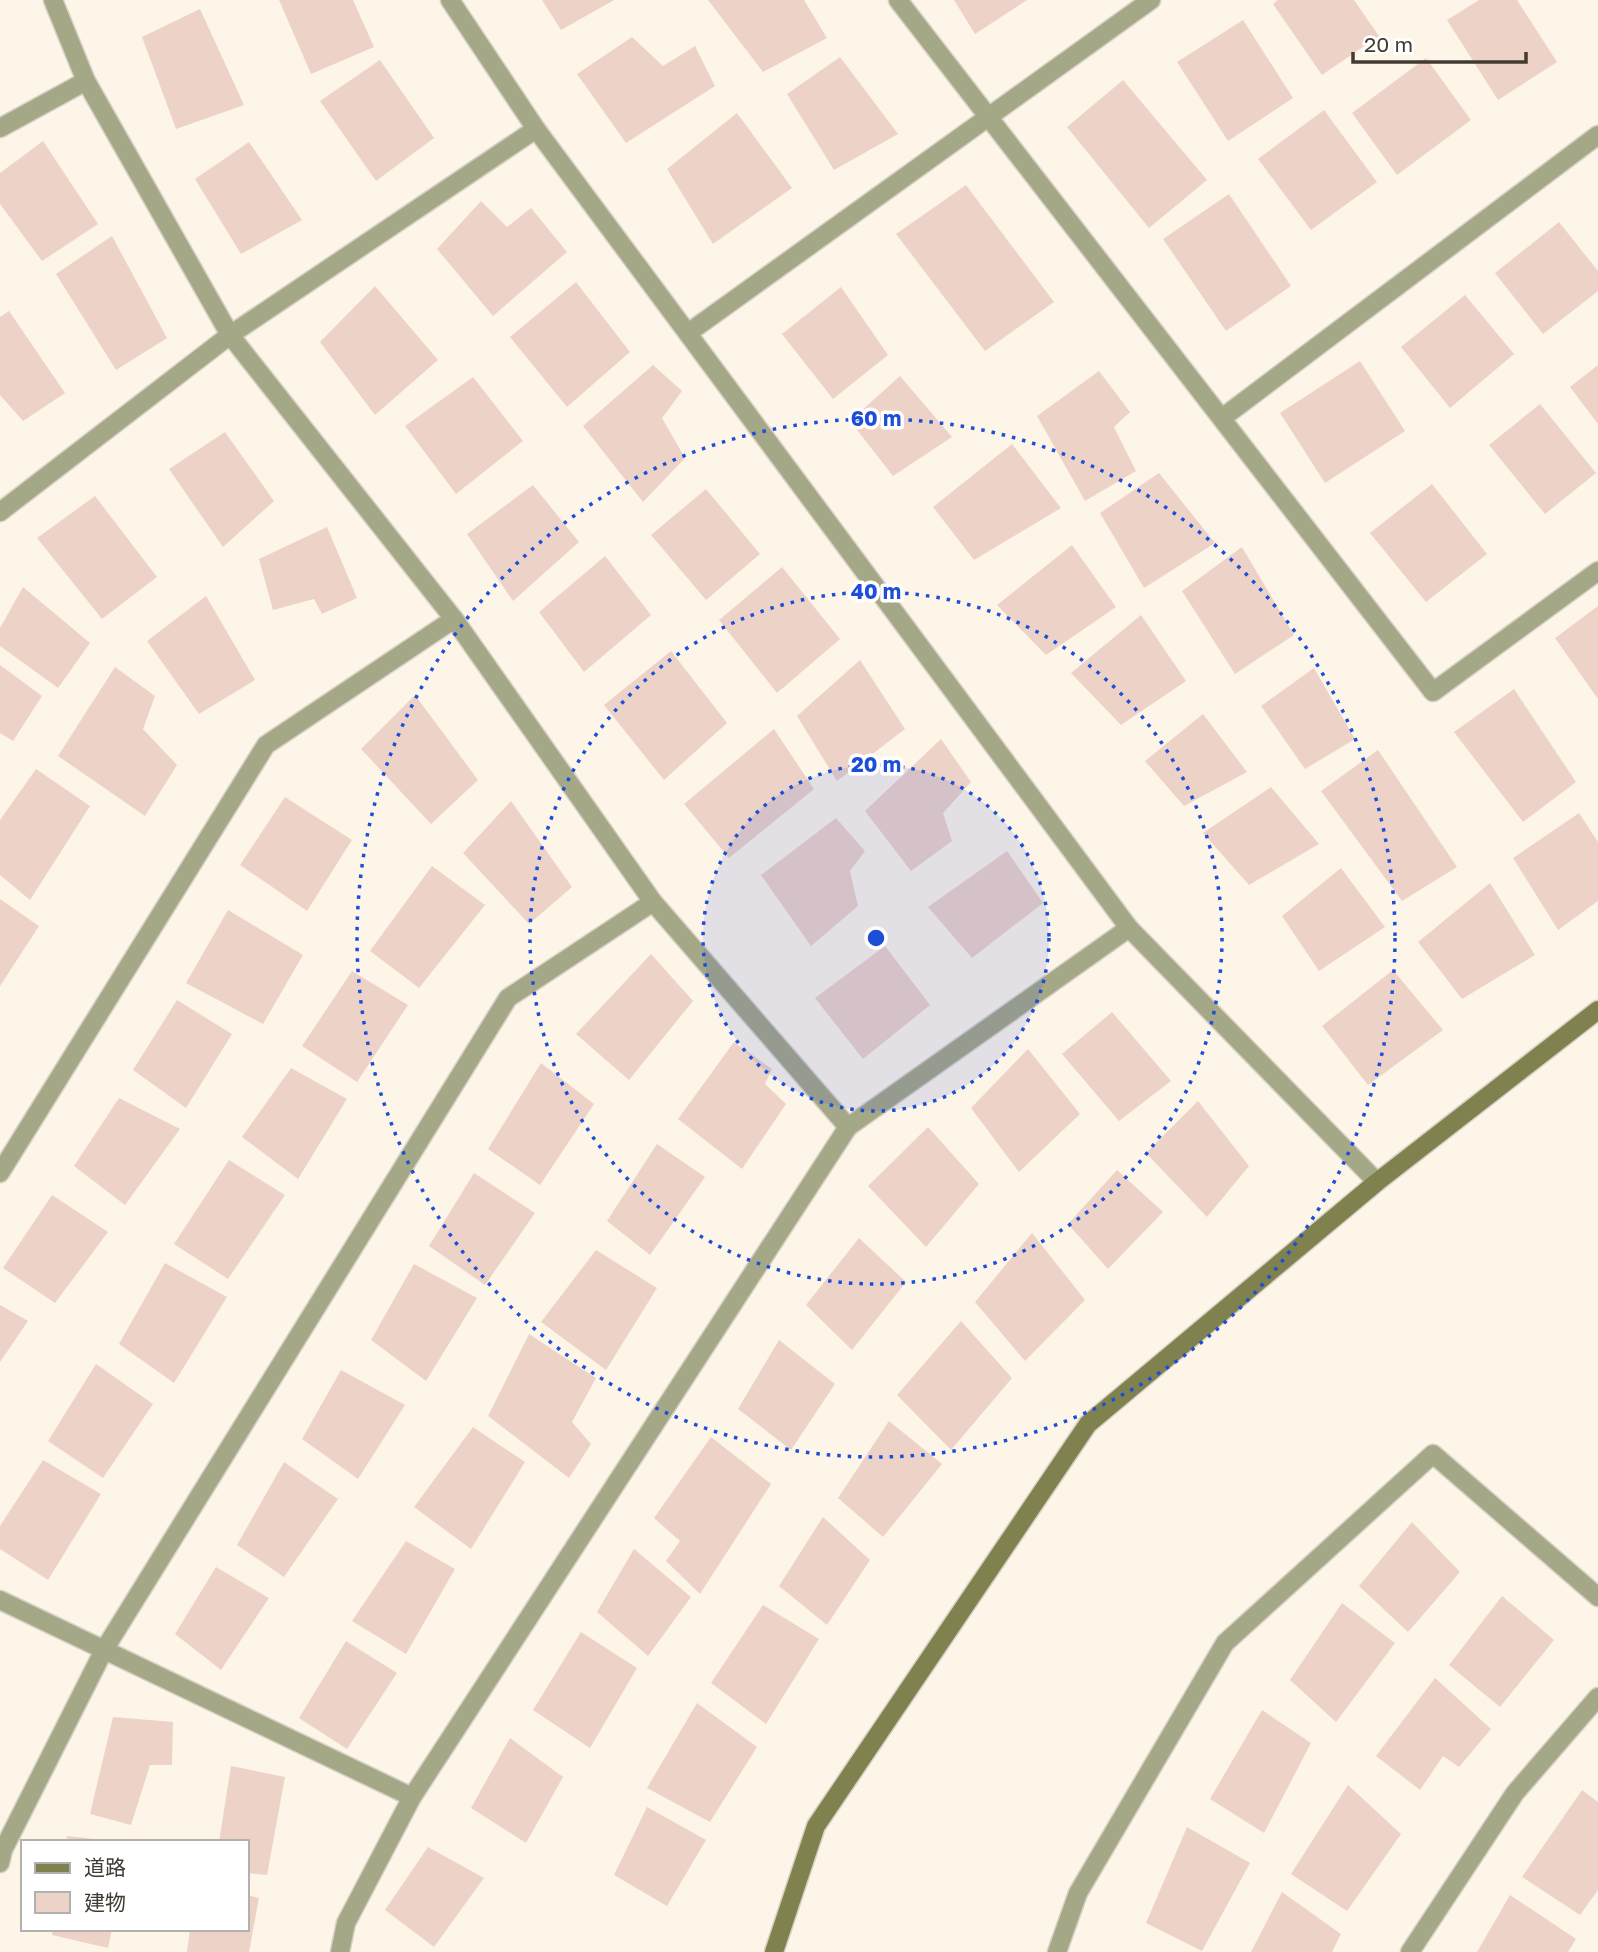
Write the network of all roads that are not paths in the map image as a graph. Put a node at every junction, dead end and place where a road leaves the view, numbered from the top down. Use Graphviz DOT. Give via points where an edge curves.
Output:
graph roads {
  1 [pos="53,0"];
  2 [pos="450,0"];
  3 [pos="898,0"];
  4 [pos="1151,0"];
  5 [pos="86,81"];
  6 [pos="987,115"];
  7 [pos="0,128"];
  8 [pos="536,129"];
  9 [pos="1598,135"];
  10 [pos="688,333"];
  11 [pos="230,335"];
  12 [pos="1222,418"];
  13 [pos="0,512"];
  14 [pos="1598,570"];
  15 [pos="454,620"];
  16 [pos="653,902"];
  17 [pos="1129,928"];
  18 [pos="1598,1010"];
  19 [pos="848,1127"];
  20 [pos="0,1173"];
  21 [pos="1377,1182"];
  22 [pos="1598,1597"];
  23 [pos="0,1600"];
  24 [pos="104,1650"];
  25 [pos="1598,1696"];
  26 [pos="412,1797"];
  27 [pos="0,1863"];
  28 [pos="340,1952"];
  29 [pos="774,1952"];
  30 [pos="1056,1952"];
  31 [pos="1410,1952"];
  1 -- 5 [label="street"];
  2 -- 8 [label="street"];
  3 -- 6 [label="street"];
  4 -- 6 [label="street"];
  5 -- 7 [label="street"];
  5 -- 11 [label="street"];
  6 -- 10 [label="street"];
  6 -- 12 [label="street"];
  8 -- 10 [label="street"];
  8 -- 11 [label="street"];
  9 -- 12 [label="street"];
  10 -- 17 [label="street"];
  11 -- 13 [label="street"];
  11 -- 15 [label="street"];
  12 -- 14 [label="street" via="1433,692"];
  15 -- 16 [label="street"];
  15 -- 20 [label="street" via="266,745"];
  16 -- 19 [label="street"];
  16 -- 24 [label="street" via="508,998"];
  17 -- 19 [label="street"];
  17 -- 21 [label="street"];
  18 -- 21 [label="street"];
  19 -- 26 [label="street"];
  21 -- 29 [label="street" via="1088,1424 816,1826"];
  22 -- 30 [label="street" via="1433,1454 1225,1643 1078,1893"];
  23 -- 24 [label="street"];
  24 -- 26 [label="street"];
  24 -- 27 [label="street"];
  25 -- 31 [label="street" via="1515,1793"];
  26 -- 28 [label="street" via="346,1923"];
}
